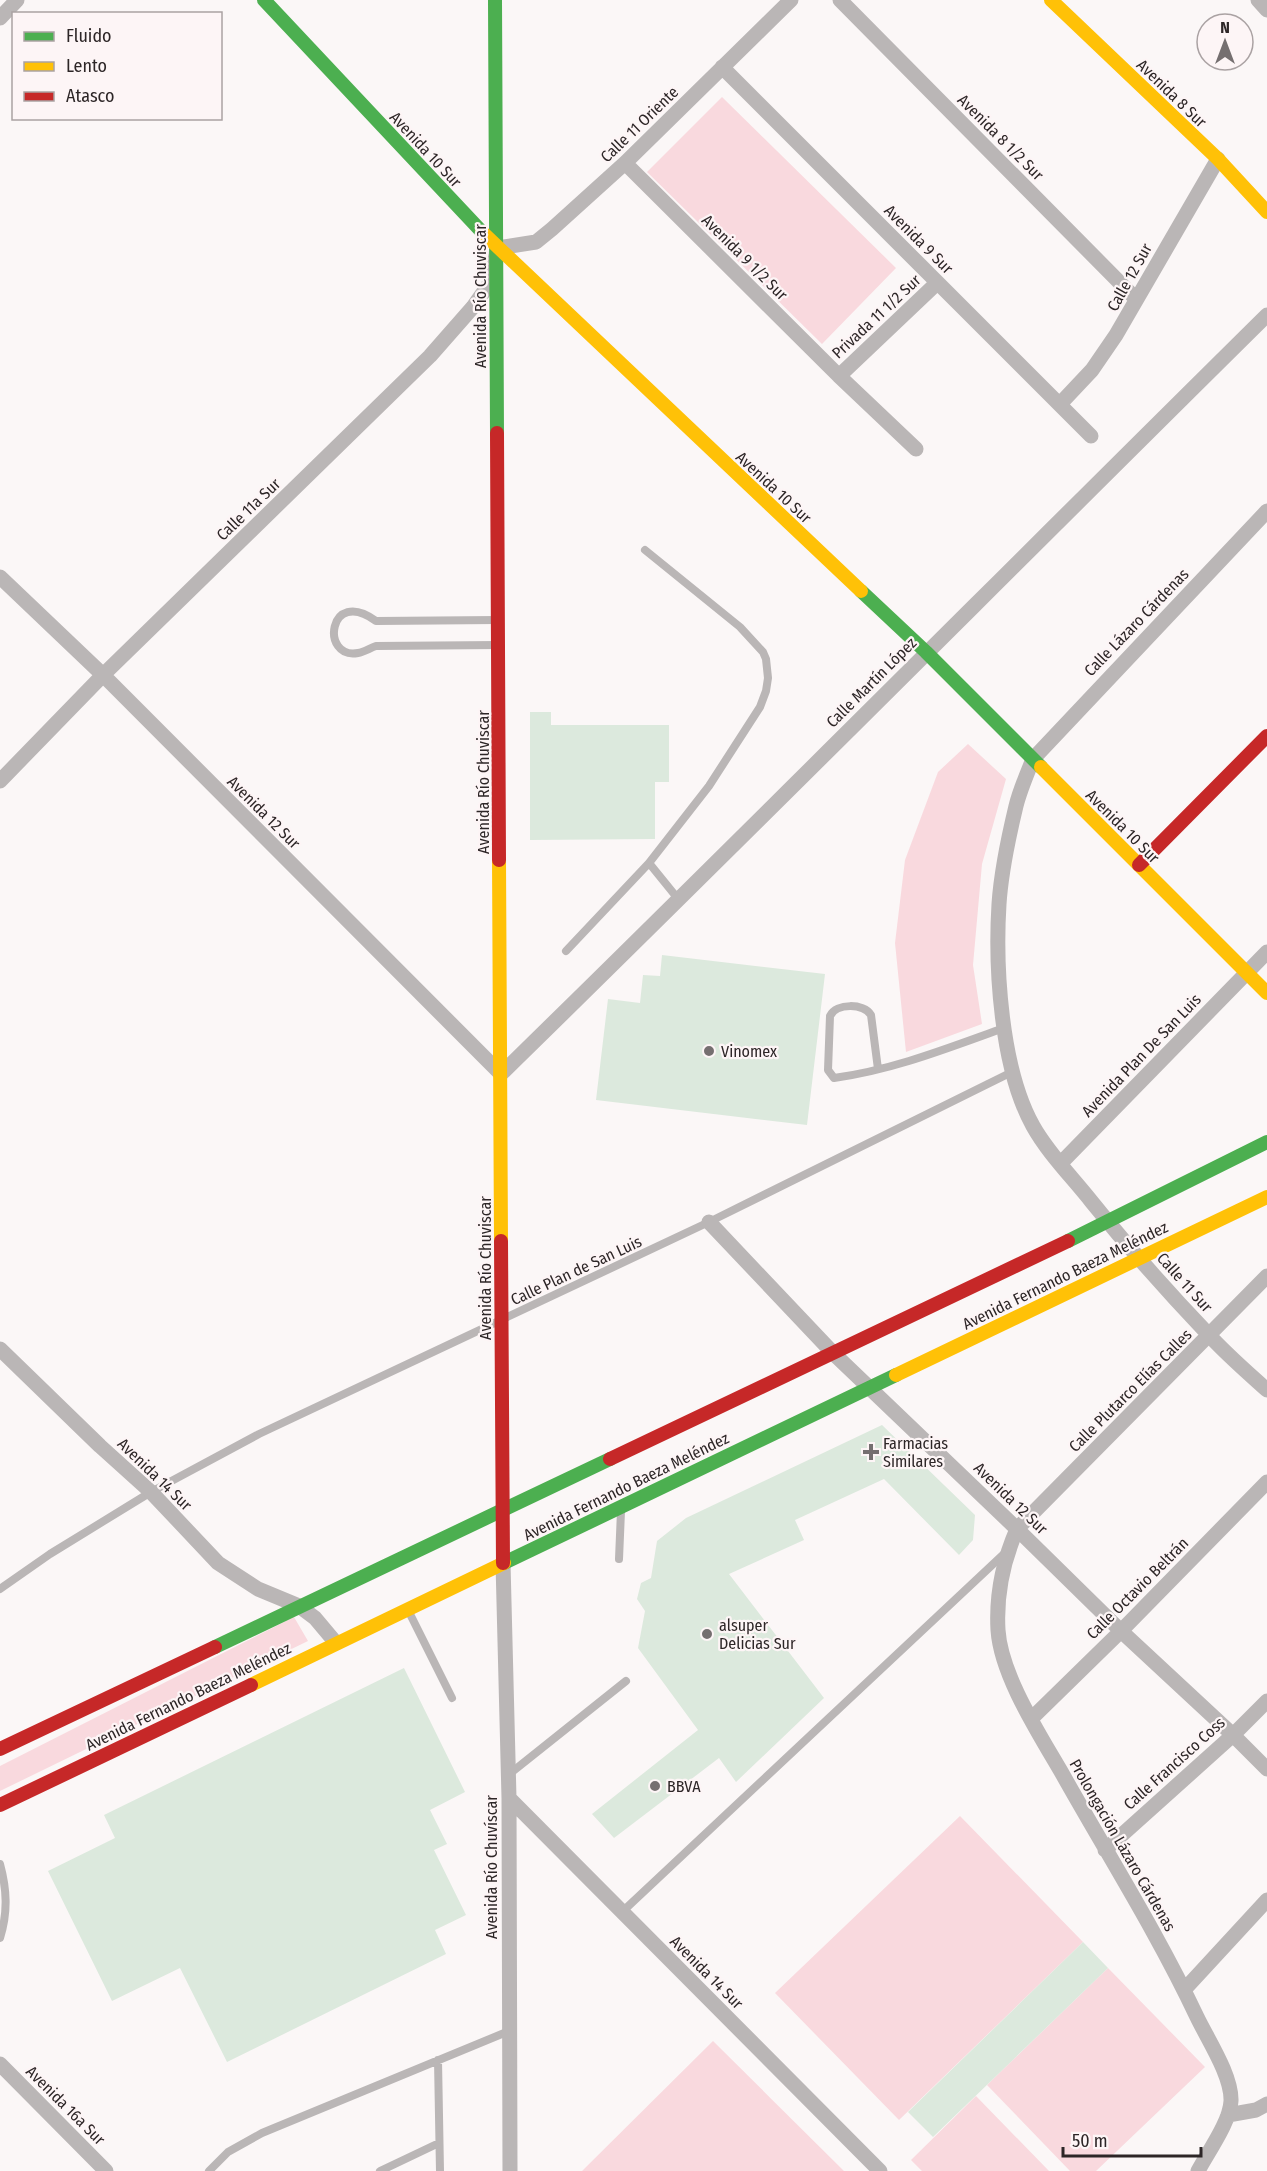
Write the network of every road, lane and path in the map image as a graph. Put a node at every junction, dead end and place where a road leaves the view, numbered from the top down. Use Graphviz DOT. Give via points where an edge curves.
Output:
graph roads {
  1 [pos="17,0"];
  2 [pos="264,0"];
  3 [pos="495,0"];
  4 [pos="791,0"];
  5 [pos="840,0"];
  6 [pos="1051,0"];
  7 [pos="1258,0"];
  8 [pos="1267,10"];
  9 [pos="0,18"];
  10 [pos="722,67"];
  11 [pos="1218,159"];
  12 [pos="625,163"];
  13 [pos="1267,212"];
  14 [pos="497,248"];
  15 [pos="937,283"];
  16 [pos="1136,298"];
  17 [pos="1267,315"];
  18 [pos="839,375"];
  19 [pos="1060,404"];
  20 [pos="1091,436"];
  21 [pos="916,449"];
  22 [pos="1267,511"];
  23 [pos="645,550"];
  24 [pos="0,578"];
  25 [pos="499,620"];
  26 [pos="499,645"];
  27 [pos="926,652"];
  28 [pos="102,675"];
  29 [pos="1267,736"];
  30 [pos="1033,759"];
  31 [pos="0,781"];
  32 [pos="649,863"];
  33 [pos="1139,865"];
  34 [pos="679,900"];
  35 [pos="566,951"];
  36 [pos="1267,952"];
  37 [pos="1256,976"];
  38 [pos="1267,993"];
  39 [pos="1004,1028"];
  40 [pos="878,1069"];
  41 [pos="1012,1072"];
  42 [pos="501,1074"];
  43 [pos="1267,1142"];
  44 [pos="1060,1164"];
  45 [pos="1267,1197"];
  46 [pos="709,1222"];
  47 [pos="1108,1222"];
  48 [pos="1139,1258"];
  49 [pos="1267,1276"];
  50 [pos="502,1320"];
  51 [pos="1209,1336"];
  52 [pos="0,1349"];
  53 [pos="833,1353"];
  54 [pos="870,1387"];
  55 [pos="1267,1390"];
  56 [pos="1267,1482"];
  57 [pos="150,1492"];
  58 [pos="621,1506"];
  59 [pos="503,1509"];
  60 [pos="1017,1529"];
  61 [pos="1008,1550"];
  62 [pos="619,1559"];
  63 [pos="503,1563"];
  64 [pos="0,1589"];
  65 [pos="298,1606"];
  66 [pos="408,1609"];
  67 [pos="1120,1631"];
  68 [pos="336,1643"];
  69 [pos="626,1681"];
  70 [pos="452,1698"];
  71 [pos="1267,1701"];
  72 [pos="1031,1719"];
  73 [pos="1233,1735"];
  74 [pos="0,1749"];
  75 [pos="1267,1769"];
  76 [pos="508,1775"];
  77 [pos="508,1798"];
  78 [pos="0,1804"];
  79 [pos="1105,1850"];
  80 [pos="0,1864"];
  81 [pos="1267,1900"];
  82 [pos="622,1912"];
  83 [pos="0,1938"];
  84 [pos="1184,1989"];
  85 [pos="509,2031"];
  86 [pos="438,2060"];
  87 [pos="0,2064"];
  88 [pos="1267,2104"];
  89 [pos="1228,2115"];
  90 [pos="439,2143"];
  91 [pos="106,2171"];
  92 [pos="209,2171"];
  93 [pos="380,2171"];
  94 [pos="440,2171"];
  95 [pos="510,2171"];
  96 [pos="880,2171"];
  97 [pos="1198,2171"];
  1 -- 9 [label="street"];
  2 -- 14 [label="main road, Avenida 10 Sur"];
  3 -- 14 [label="main road, Avenida Río Chuviscar"];
  4 -- 10 [label="street, Calle 11 Oriente"];
  5 -- 16 [label="street, Avenida 8 1/2 Sur"];
  6 -- 11 [label="main road, Avenida 8 Sur"];
  7 -- 8 [label="street"];
  10 -- 12 [label="street, Calle 11 Oriente"];
  10 -- 15 [label="street, Avenida 9 Sur"];
  11 -- 13 [label="main road, Avenida 8 Sur"];
  11 -- 16 [label="street, Calle 12 Sur"];
  12 -- 14 [label="street, Calle 11 Oriente" via="536,242"];
  12 -- 18 [label="street, Avenida 9 1/2 Sur"];
  14 -- 25 [label="main road, Avenida Río Chuviscar"];
  14 -- 27 [label="main road, Avenida 10 Sur"];
  14 -- 28 [label="street, Calle 11a Sur" via="492,280 430,356"];
  15 -- 18 [label="street, Privada 11 1/2 Sur"];
  15 -- 19 [label="street, Avenida 9 Sur"];
  16 -- 19 [label="street, Calle 12 Sur" via="1106,352"];
  17 -- 27 [label="street, Calle Martín López"];
  18 -- 21 [label="street, Avenida 9 1/2 Sur"];
  19 -- 20 [label="street, Avenida 9 Sur"];
  22 -- 30 [label="street, Calle Lázaro Cárdenas"];
  23 -- 32 [label="lane" via="740,627 763,652 768,668 760,707 709,786"];
  24 -- 28 [label="street, Avenida 12 Sur"];
  25 -- 26 [label="main road, Avenida Río Chuviscar"];
  25 -- 26 [label="lane" via="376,621 355,611 337,620 333,634 339,647 352,653 376,646"];
  26 -- 42 [label="main road, Avenida Río Chuviscar"];
  27 -- 30 [label="main road, Avenida 10 Sur"];
  27 -- 34 [label="street, Calle Martín López"];
  28 -- 31 [label="street, Calle 11a Sur"];
  28 -- 42 [label="street, Avenida 12 Sur"];
  29 -- 33 [label="main road"];
  30 -- 33 [label="main road, Avenida 10 Sur"];
  30 -- 39 [label="street" via="1016,804 999,903 998,956"];
  32 -- 34 [label="lane"];
  32 -- 35 [label="lane"];
  33 -- 37 [label="main road, Avenida 10 Sur"];
  34 -- 42 [label="street, Calle Martín López"];
  36 -- 37 [label="street, Avenida Plan De San Luis"];
  37 -- 38 [label="main road, Avenida 10 Sur"];
  37 -- 44 [label="street, Avenida Plan De San Luis"];
  39 -- 40 [label="lane"];
  39 -- 41 [label="street"];
  40 -- 40 [label="lane" via="831,1076 828,1070 832,1010 868,1009"];
  41 -- 44 [label="street" via="1034,1126"];
  41 -- 46 [label="lane, Calle Plan de San Luis"];
  42 -- 50 [label="main road, Avenida Río Chuviscar"];
  43 -- 47 [label="main road, Avenida Fernando Baeza Meléndez"];
  44 -- 47 [label="street, Calle 11 Sur"];
  45 -- 48 [label="main road, Avenida Fernando Baeza Meléndez"];
  46 -- 50 [label="lane, Calle Plan de San Luis"];
  46 -- 53 [label="street, Avenida 12 Sur"];
  47 -- 48 [label="street, Calle 11 Sur"];
  47 -- 53 [label="main road, Avenida Fernando Baeza Meléndez"];
  48 -- 51 [label="street, Calle 11 Sur"];
  48 -- 54 [label="main road, Avenida Fernando Baeza Meléndez"];
  49 -- 51 [label="street, Calle Plutarco Elías Calles"];
  50 -- 57 [label="lane, Calle Plan de San Luis" via="259,1434"];
  50 -- 59 [label="main road, Avenida Río Chuviscar"];
  51 -- 55 [label="street, Calle 11 Sur"];
  51 -- 60 [label="street, Calle Plutarco Elías Calles"];
  52 -- 57 [label="street, Avenida 14 Sur"];
  53 -- 54 [label="street, Avenida 12 Sur"];
  53 -- 59 [label="main road, Avenida Fernando Baeza Meléndez"];
  54 -- 58 [label="main road, Avenida Fernando Baeza Meléndez"];
  54 -- 60 [label="street, Avenida 12 Sur"];
  56 -- 67 [label="street, Calle Octavio Beltrán"];
  57 -- 64 [label="lane, Calle Plan de San Luis"];
  57 -- 65 [label="street, Avenida 14 Sur" via="218,1563 258,1589"];
  58 -- 62 [label="lane"];
  58 -- 63 [label="main road, Avenida Fernando Baeza Meléndez"];
  59 -- 63 [label="main road, Avenida Río Chuviscar"];
  59 -- 65 [label="main road, Avenida Fernando Baeza Meléndez"];
  60 -- 61 [label="street, Prolongación Lázaro Cárdenas"];
  60 -- 67 [label="street, Avenida 12 Sur"];
  61 -- 72 [label="street, Prolongación Lázaro Cárdenas" via="999,1590 998,1632 1008,1670"];
  61 -- 82 [label="lane"];
  63 -- 66 [label="main road, Avenida Fernando Baeza Meléndez"];
  63 -- 76 [label="street, Avenida Río Chuvíscar"];
  65 -- 68 [label="street, Avenida 14 Sur" via="315,1618"];
  65 -- 74 [label="main road, Avenida Fernando Baeza Meléndez"];
  66 -- 68 [label="main road, Avenida Fernando Baeza Meléndez"];
  66 -- 70 [label="lane"];
  67 -- 72 [label="street, Calle Octavio Beltrán"];
  67 -- 73 [label="street, Avenida 12 Sur"];
  68 -- 78 [label="main road, Avenida Fernando Baeza Meléndez"];
  69 -- 76 [label="lane"];
  71 -- 73 [label="street, Calle Francisco Coss"];
  72 -- 79 [label="street, Prolongación Lázaro Cárdenas"];
  73 -- 75 [label="street, Avenida 12 Sur"];
  73 -- 79 [label="street, Calle Francisco Coss"];
  76 -- 77 [label="street, Avenida Río Chuvíscar"];
  77 -- 82 [label="street, Avenida 14 Sur"];
  77 -- 85 [label="street, Avenida Río Chuvíscar"];
  79 -- 84 [label="street, Prolongación Lázaro Cárdenas"];
  80 -- 83 [label="lane" via="7,1900"];
  81 -- 84 [label="street"];
  82 -- 96 [label="street, Avenida 14 Sur"];
  84 -- 89 [label="street, Prolongación Lázaro Cárdenas" via="1228,2081"];
  85 -- 86 [label="lane"];
  85 -- 95 [label="street, Avenida Río Chuvíscar"];
  86 -- 90 [label="lane"];
  86 -- 92 [label="lane" via="262,2133 228,2152"];
  87 -- 91 [label="street, Avenida 16a Sur"];
  88 -- 89 [label="street"];
  89 -- 97 [label="street, Prolongación Lázaro Cárdenas"];
  90 -- 93 [label="lane"];
  90 -- 94 [label="lane"];
}
